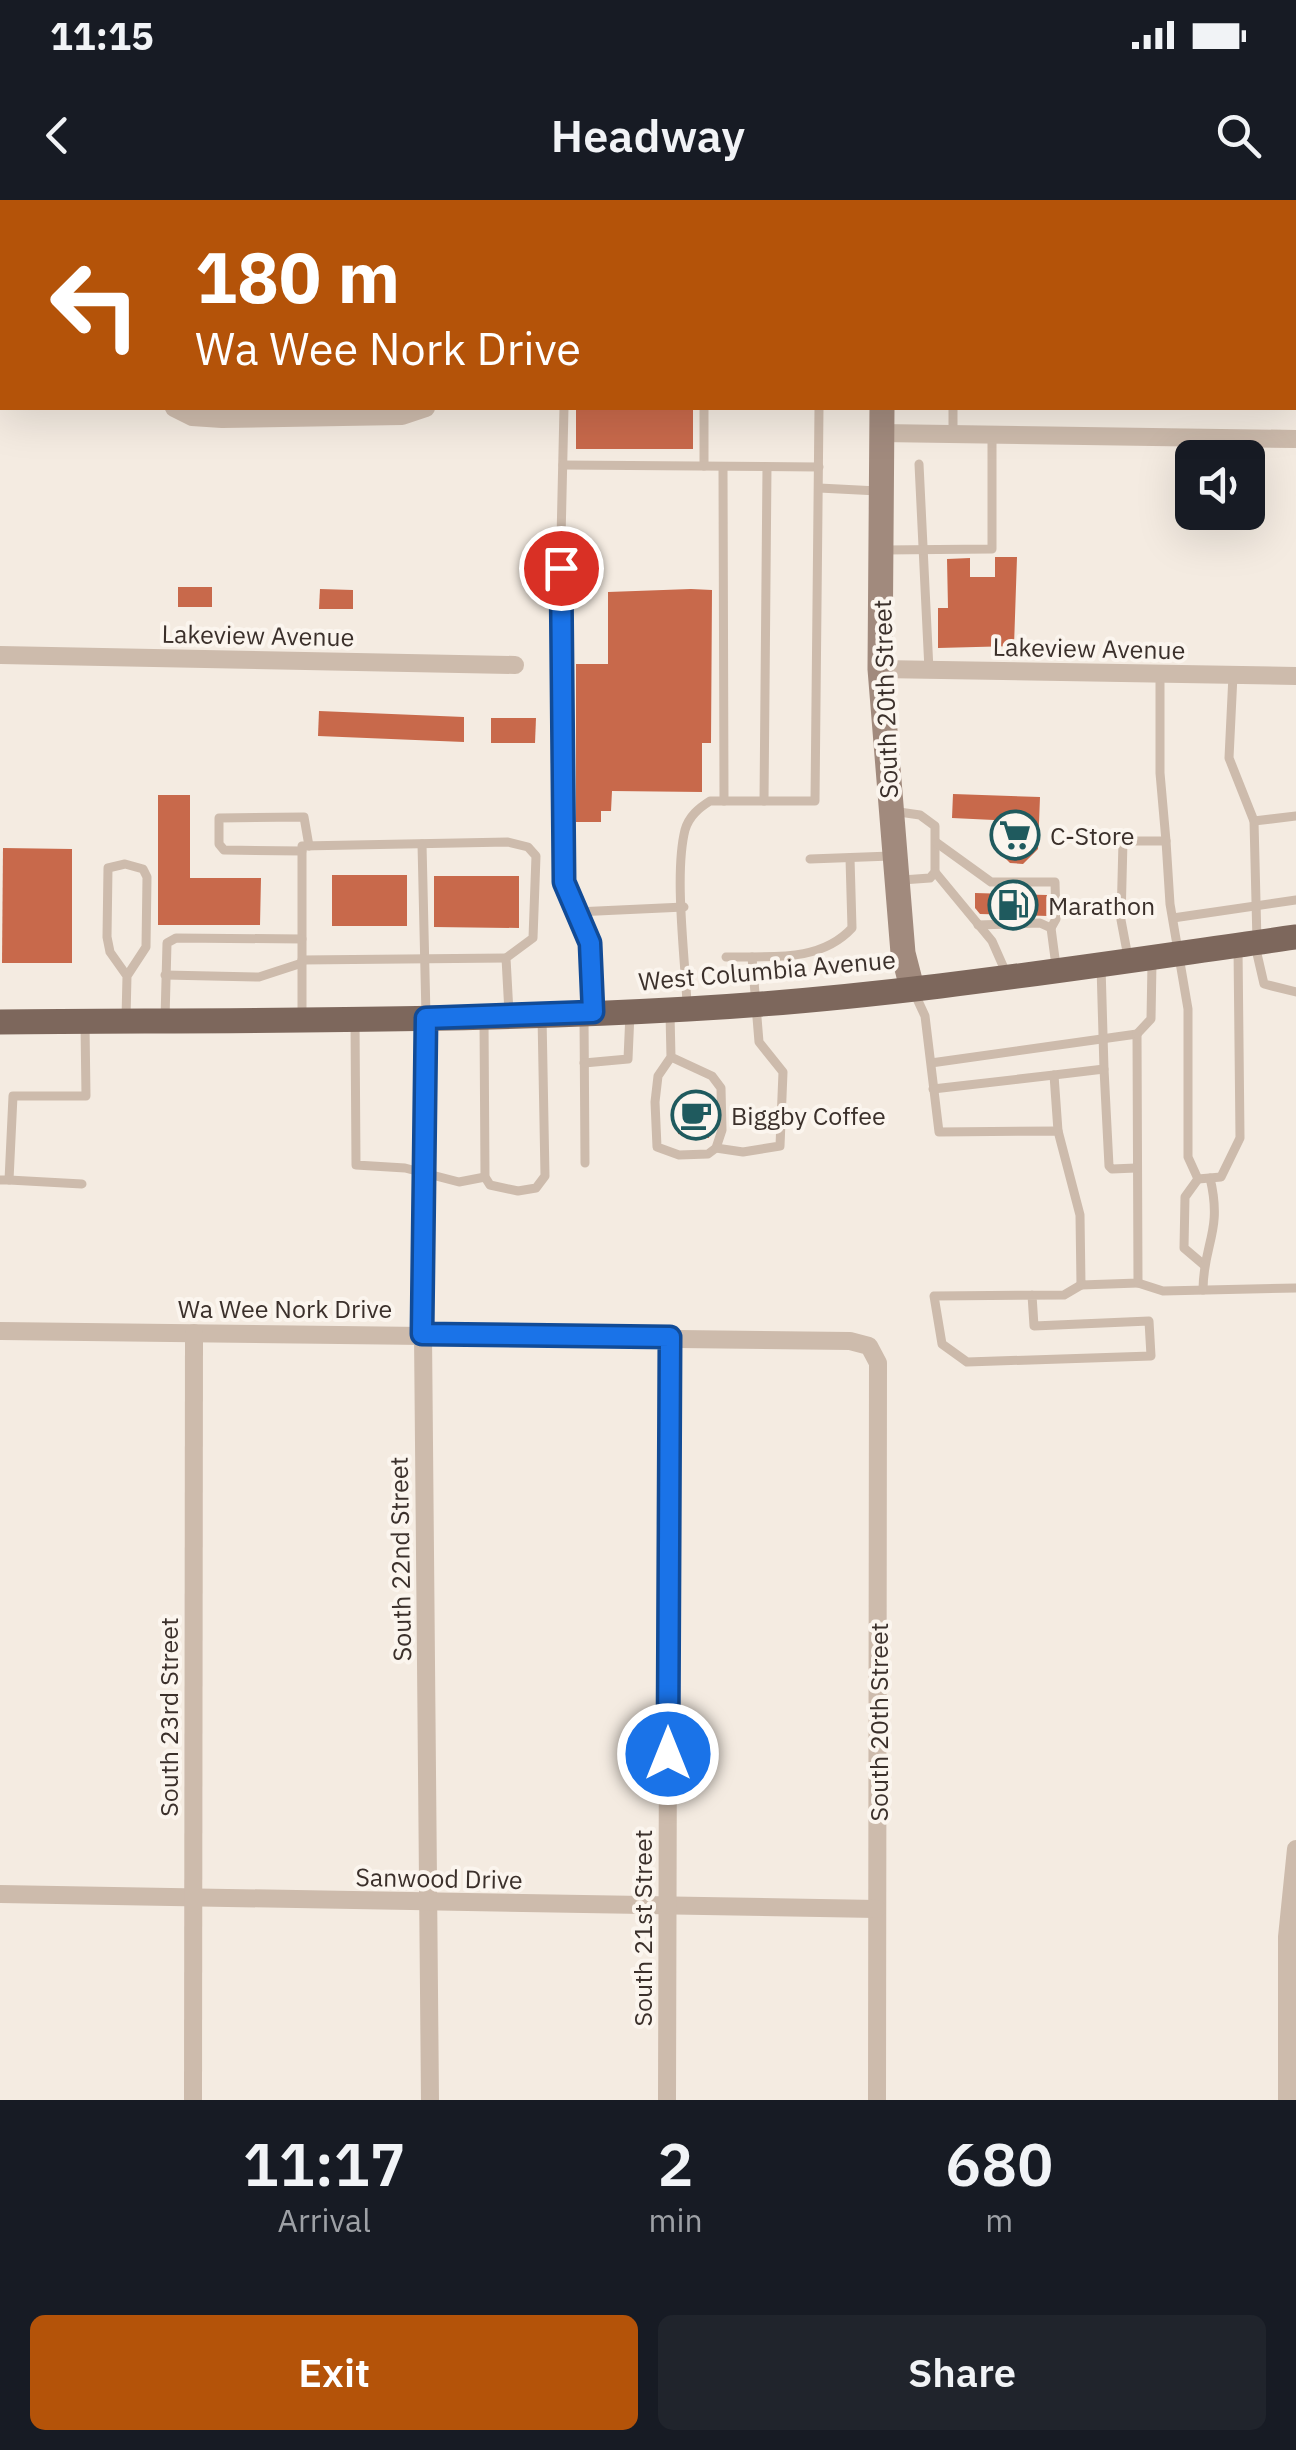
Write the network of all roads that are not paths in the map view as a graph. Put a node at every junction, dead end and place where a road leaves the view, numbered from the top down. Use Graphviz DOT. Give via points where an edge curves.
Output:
graph roads {
  1 [pos="178,410"];
  2 [pos="420,410"];
  3 [pos="564,410"];
  4 [pos="704,410"];
  5 [pos="819,410"];
  6 [pos="952,410"];
  7 [pos="222,413"];
  8 [pos="882,420"];
  9 [pos="952,434"];
  10 [pos="992,434"];
  11 [pos="1296,439"];
  12 [pos="920,464"];
  13 [pos="563,465"];
  14 [pos="704,466"];
  15 [pos="766,466"];
  16 [pos="723,467"];
  17 [pos="819,467"];
  18 [pos="818,488"];
  19 [pos="881,491"];
  20 [pos="921,549"];
  21 [pos="881,550"];
  22 [pos="0,655"];
  23 [pos="516,665"];
  24 [pos="880,669"];
  25 [pos="929,670"];
  26 [pos="1160,674"];
  27 [pos="1233,675"];
  28 [pos="1296,676"];
  29 [pos="724,801"];
  30 [pos="764,801"];
  31 [pos="890,810"];
  32 [pos="1296,816"];
  33 [pos="1254,820"];
  34 [pos="1166,841"];
  35 [pos="938,843"];
  36 [pos="422,844"];
  37 [pos="306,848"];
  38 [pos="850,858"];
  39 [pos="810,859"];
  40 [pos="895,868"];
  41 [pos="935,872"];
  42 [pos="1296,900"];
  43 [pos="1256,906"];
  44 [pos="684,907"];
  45 [pos="576,912"];
  46 [pos="1173,918"];
  47 [pos="978,925"];
  48 [pos="1051,928"];
  49 [pos="1296,936"];
  50 [pos="302,939"];
  51 [pos="1250,943"];
  52 [pos="1181,953"];
  53 [pos="726,957"];
  54 [pos="752,957"];
  55 [pos="422,958"];
  56 [pos="506,958"];
  57 [pos="1140,959"];
  58 [pos="302,961"];
  59 [pos="1102,964"];
  60 [pos="1056,969"];
  61 [pos="127,976"];
  62 [pos="165,976"];
  63 [pos="1007,976"];
  64 [pos="912,988"];
  65 [pos="1296,992"];
  66 [pos="754,1004"];
  67 [pos="678,1010"];
  68 [pos="630,1012"];
  69 [pos="588,1013"];
  70 [pos="542,1014"];
  71 [pos="497,1016"];
  72 [pos="426,1018"];
  73 [pos="302,1019"];
  74 [pos="354,1019"];
  75 [pos="165,1020"];
  76 [pos="84,1021"];
  77 [pos="126,1021"];
  78 [pos="0,1022"];
  79 [pos="1137,1034"];
  80 [pos="1102,1039"];
  81 [pos="672,1057"];
  82 [pos="930,1062"];
  83 [pos="584,1063"];
  84 [pos="1104,1069"];
  85 [pos="1054,1075"];
  86 [pos="933,1089"];
  87 [pos="1058,1131"];
  88 [pos="716,1148"];
  89 [pos="585,1163"];
  90 [pos="1136,1168"];
  91 [pos="428,1176"];
  92 [pos="485,1177"];
  93 [pos="1210,1178"];
  94 [pos="5,1180"];
  95 [pos="1194,1183"];
  96 [pos="82,1184"];
  97 [pos="1204,1265"];
  98 [pos="1138,1283"];
  99 [pos="1082,1285"];
  100 [pos="1296,1288"];
  101 [pos="1202,1290"];
  102 [pos="1032,1295"];
  103 [pos="0,1331"];
  104 [pos="194,1333"];
  105 [pos="422,1334"];
  106 [pos="670,1337"];
  107 [pos="869,1346"];
  108 [pos="1296,1848"];
  109 [pos="0,1894"];
  110 [pos="192,1898"];
  111 [pos="430,1903"];
  112 [pos="667,1906"];
  113 [pos="878,1909"];
  114 [pos="193,2100"];
  115 [pos="430,2100"];
  116 [pos="667,2100"];
  117 [pos="878,2100"];
  118 [pos="1287,2100"];
  1 -- 7 [label="street" via="192,418"];
  2 -- 7 [label="street" via="402,416"];
  3 -- 13 [label="lane"];
  4 -- 14 [label="lane"];
  5 -- 17 [label="lane"];
  6 -- 9 [label="lane"];
  8 -- 9 [label="street"];
  8 -- 19 [label="main road, South 20th Street"];
  9 -- 10 [label="street"];
  10 -- 11 [label="street"];
  10 -- 20 [label="lane" via="992,549"];
  12 -- 20 [label="lane"];
  13 -- 14 [label="lane"];
  13 -- 45 [label="lane" via="558,670 564,882"];
  14 -- 16 [label="lane"];
  15 -- 16 [label="lane"];
  15 -- 17 [label="lane"];
  15 -- 30 [label="lane"];
  16 -- 29 [label="lane"];
  17 -- 18 [label="lane"];
  18 -- 19 [label="lane"];
  18 -- 30 [label="lane" via="815,801"];
  19 -- 21 [label="main road, South 20th Street"];
  20 -- 21 [label="lane"];
  20 -- 25 [label="lane"];
  21 -- 24 [label="main road, South 20th Street"];
  22 -- 23 [label="street, Lakeview Avenue"];
  24 -- 25 [label="street, Lakeview Avenue"];
  24 -- 31 [label="main road, South 20th Street"];
  25 -- 26 [label="street, Lakeview Avenue"];
  26 -- 27 [label="street, Lakeview Avenue"];
  26 -- 34 [label="lane"];
  27 -- 28 [label="street, Lakeview Avenue"];
  27 -- 33 [label="lane" via="1228,758"];
  29 -- 30 [label="lane"];
  29 -- 44 [label="lane" via="697,809 685,828"];
  31 -- 35 [label="lane" via="928,818"];
  31 -- 40 [label="main road, South 20th Street"];
  32 -- 33 [label="lane"];
  33 -- 43 [label="lane"];
  34 -- 46 [label="lane"];
  34 -- 57 [label="lane" via="1123,841 1121,920"];
  35 -- 41 [label="lane"];
  35 -- 48 [label="lane" via="991,882 1055,882"];
  36 -- 37 [label="lane"];
  36 -- 55 [label="lane"];
  36 -- 56 [label="lane" via="508,842 536,856 534,938"];
  37 -- 37 [label="lane" via="224,850 220,818 304,817"];
  37 -- 50 [label="lane"];
  38 -- 39 [label="lane"];
  38 -- 40 [label="lane"];
  38 -- 54 [label="lane" via="852,928 843,938 804,955"];
  40 -- 41 [label="lane" via="930,878"];
  40 -- 64 [label="main road, South 20th Street"];
  41 -- 47 [label="lane"];
  42 -- 43 [label="lane"];
  43 -- 46 [label="lane"];
  43 -- 51 [label="lane"];
  44 -- 45 [label="lane"];
  44 -- 67 [label="lane"];
  45 -- 69 [label="lane" via="590,943"];
  46 -- 52 [label="lane"];
  47 -- 48 [label="lane"];
  47 -- 63 [label="lane"];
  48 -- 60 [label="lane"];
  49 -- 51 [label="main road, West Columbia Avenue"];
  50 -- 58 [label="lane"];
  50 -- 62 [label="lane" via="176,938 167,943"];
  51 -- 52 [label="main road, West Columbia Avenue"];
  51 -- 65 [label="lane" via="1264,984"];
  51 -- 93 [label="lane" via="1241,991 1240,1138 1220,1177"];
  52 -- 57 [label="main road, West Columbia Avenue"];
  52 -- 95 [label="lane"];
  53 -- 54 [label="lane"];
  54 -- 66 [label="lane"];
  55 -- 56 [label="lane"];
  55 -- 58 [label="lane"];
  55 -- 72 [label="lane"];
  56 -- 71 [label="lane"];
  57 -- 59 [label="main road, West Columbia Avenue"];
  57 -- 79 [label="lane" via="1151,1019"];
  58 -- 62 [label="lane" via="258,977"];
  58 -- 73 [label="lane"];
  59 -- 60 [label="main road, West Columbia Avenue"];
  59 -- 80 [label="lane"];
  60 -- 63 [label="main road, West Columbia Avenue"];
  61 -- 61 [label="lane" via="146,947 147,876 125,864 108,868 107,937"];
  61 -- 77 [label="lane"];
  62 -- 75 [label="lane"];
  63 -- 64 [label="main road, West Columbia Avenue"];
  64 -- 66 [label="main road, West Columbia Avenue"];
  64 -- 82 [label="lane" via="925,1016"];
  66 -- 67 [label="main road, West Columbia Avenue"];
  66 -- 88 [label="lane" via="759,1042 783,1072 780,1146"];
  67 -- 68 [label="main road, West Columbia Avenue"];
  67 -- 81 [label="lane"];
  68 -- 69 [label="main road, West Columbia Avenue"];
  68 -- 83 [label="lane" via="628,1059"];
  69 -- 70 [label="main road, West Columbia Avenue"];
  69 -- 83 [label="lane"];
  70 -- 71 [label="main road, West Columbia Avenue"];
  70 -- 92 [label="lane" via="545,1176 536,1188 518,1191 490,1186"];
  71 -- 72 [label="main road, West Columbia Avenue"];
  71 -- 92 [label="lane"];
  72 -- 74 [label="main road, West Columbia Avenue"];
  72 -- 91 [label="street, South 22nd Street"];
  73 -- 74 [label="main road, West Columbia Avenue"];
  73 -- 75 [label="main road, West Columbia Avenue"];
  74 -- 91 [label="lane" via="356,1166"];
  75 -- 77 [label="main road, West Columbia Avenue"];
  76 -- 77 [label="main road, West Columbia Avenue"];
  76 -- 78 [label="main road, West Columbia Avenue"];
  76 -- 94 [label="lane" via="86,1096 13,1096"];
  79 -- 80 [label="lane"];
  79 -- 90 [label="lane"];
  80 -- 82 [label="lane"];
  80 -- 84 [label="lane"];
  81 -- 88 [label="lane" via="712,1076 721,1088"];
  81 -- 88 [label="lane" via="658,1076 657,1147 679,1155"];
  82 -- 86 [label="lane"];
  83 -- 89 [label="lane"];
  84 -- 85 [label="lane"];
  84 -- 90 [label="lane" via="1108,1166"];
  85 -- 86 [label="lane"];
  85 -- 87 [label="lane"];
  86 -- 87 [label="lane" via="938,1132"];
  87 -- 99 [label="lane" via="1080,1215"];
  90 -- 98 [label="lane"];
  91 -- 92 [label="lane" via="459,1182"];
  91 -- 105 [label="street, South 22nd Street"];
  93 -- 95 [label="lane"];
  93 -- 97 [label="lane" via="1215,1233"];
  94 -- 96 [label="lane"];
  95 -- 97 [label="lane" via="1186,1197 1184,1248"];
  97 -- 101 [label="lane"];
  98 -- 99 [label="lane"];
  98 -- 101 [label="lane" via="1163,1291"];
  99 -- 102 [label="lane" via="1064,1295"];
  100 -- 101 [label="lane"];
  102 -- 102 [label="lane" via="934,1296 942,1344 967,1362 1151,1356 1149,1321 1034,1326"];
  103 -- 104 [label="street, Wa Wee Nork Drive"];
  104 -- 105 [label="street, Wa Wee Nork Drive"];
  104 -- 110 [label="street, South 23rd Street"];
  105 -- 106 [label="street, Wa Wee Nork Drive"];
  105 -- 111 [label="street, South 22nd Street"];
  106 -- 107 [label="street, Wa Wee Nork Drive"];
  106 -- 112 [label="street, South 21st Street"];
  107 -- 113 [label="street, South 20th Street" via="878,1363"];
  108 -- 118 [label="street" via="1286,1937"];
  109 -- 110 [label="street, Sanwood Drive"];
  110 -- 111 [label="street, Sanwood Drive"];
  110 -- 114 [label="street, South 23rd Street"];
  111 -- 112 [label="street, Sanwood Drive"];
  111 -- 115 [label="street, South 22nd Street"];
  112 -- 113 [label="street, Sanwood Drive"];
  112 -- 116 [label="street, South 21st Street"];
  113 -- 117 [label="street, South 20th Street"];
}
